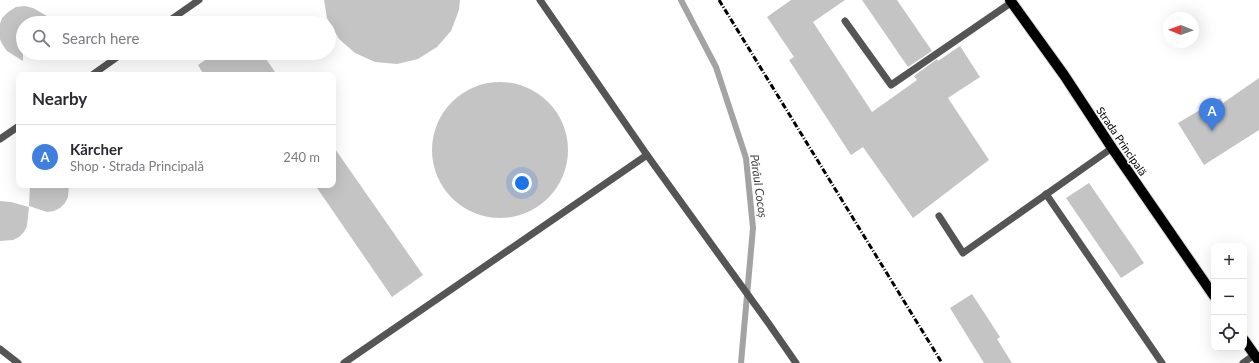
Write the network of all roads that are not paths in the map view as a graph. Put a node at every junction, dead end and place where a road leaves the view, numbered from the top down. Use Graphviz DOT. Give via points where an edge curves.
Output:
graph roads {
  1 [pos="199,0"];
  2 [pos="540,0"];
  3 [pos="1011,1"];
  4 [pos="176,16"];
  5 [pos="845,21"];
  6 [pos="113,60"];
  7 [pos="96,72"];
  8 [pos="16,128"];
  9 [pos="0,139"];
  10 [pos="1112,148"];
  11 [pos="647,155"];
  12 [pos="1046,194"];
  13 [pos="939,216"];
  14 [pos="1211,292"];
  15 [pos="1247,344"];
  16 [pos="0,349"];
  17 [pos="1257,358"];
  18 [pos="18,363"];
  19 [pos="344,363"];
  20 [pos="796,363"];
  21 [pos="1162,363"];
  22 [pos="1243,363"];
  1 -- 4 [label="lane"];
  2 -- 11 [label="lane"];
  3 -- 5 [label="lane" via="891,85"];
  3 -- 10 [label="main road, Strada Principală"];
  6 -- 7 [label="lane"];
  8 -- 9 [label="lane"];
  10 -- 12 [label="lane"];
  10 -- 14 [label="main road, Strada Principală"];
  11 -- 19 [label="lane"];
  11 -- 20 [label="lane"];
  12 -- 13 [label="lane" via="963,253"];
  12 -- 21 [label="lane"];
  15 -- 17 [label="main road"];
  16 -- 18 [label="lane"];
  17 -- 22 [label="lane"];
}
